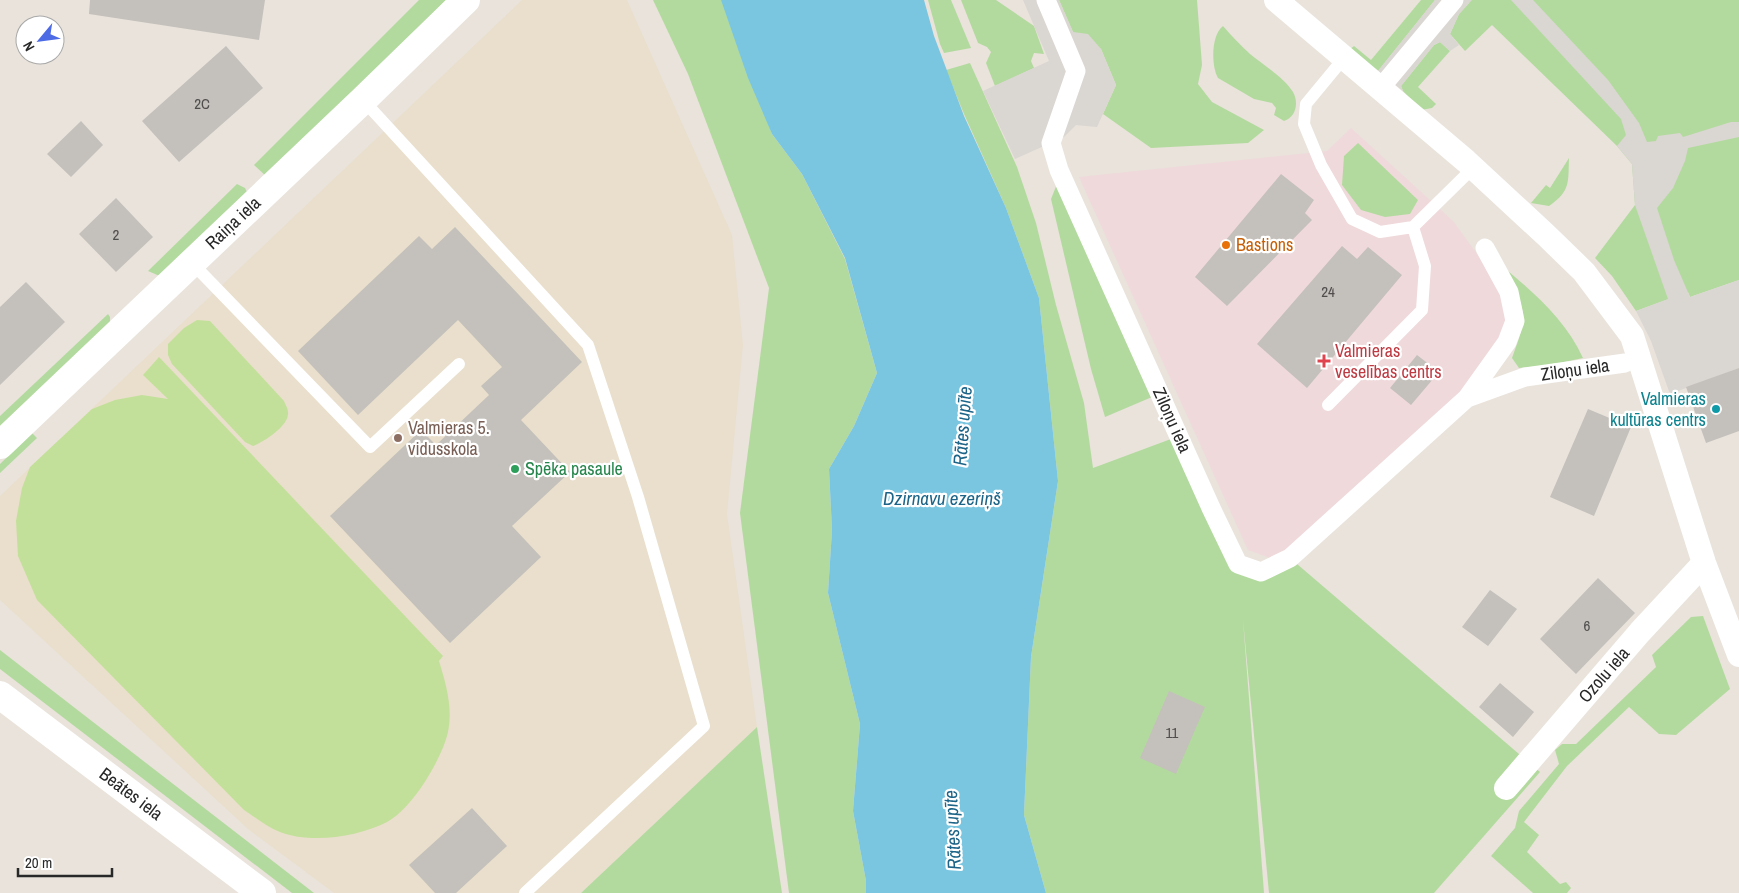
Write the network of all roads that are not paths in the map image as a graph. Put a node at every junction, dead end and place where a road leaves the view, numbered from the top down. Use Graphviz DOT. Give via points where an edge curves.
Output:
graph roads {
  1 [pos="466,0"];
  2 [pos="1046,0"];
  3 [pos="1276,0"];
  4 [pos="1454,0"];
  5 [pos="1344,58"];
  6 [pos="1388,80"];
  7 [pos="363,100"];
  8 [pos="1473,168"];
  9 [pos="1412,228"];
  10 [pos="1485,248"];
  11 [pos="192,263"];
  12 [pos="1625,363"];
  13 [pos="460,364"];
  14 [pos="1467,398"];
  15 [pos="1328,405"];
  16 [pos="0,445"];
  17 [pos="1704,564"];
  18 [pos="1739,655"];
  19 [pos="0,695"];
  20 [pos="1506,788"];
  21 [pos="262,893"];
  22 [pos="525,893"];
  1 -- 7 [label="street, Raiņa iela"];
  2 -- 14 [label="street, Ziloņu iela" via="1076,71 1051,143 1059,170 1238,564 1261,572 1290,558"];
  3 -- 5 [label="street"];
  4 -- 6 [label="street"];
  5 -- 8 [label="street"];
  5 -- 9 [label="lane" via="1306,104 1304,124 1320,165 1352,219 1380,232"];
  7 -- 11 [label="street, Raiņa iela"];
  7 -- 22 [label="lane" via="588,346 638,497 704,726"];
  8 -- 9 [label="lane"];
  8 -- 17 [label="street" via="1584,272 1632,336"];
  9 -- 15 [label="lane" via="1425,266 1422,310"];
  10 -- 14 [label="street, Ziloņu iela" via="1510,292 1515,320 1507,342"];
  11 -- 13 [label="lane" via="370,447"];
  11 -- 16 [label="street, Raiņa iela"];
  12 -- 14 [label="street, Ziloņu iela" via="1525,377"];
  17 -- 18 [label="street"];
  17 -- 20 [label="street, Ozolu iela" via="1640,632"];
  19 -- 21 [label="street, Beātes iela"];
}
